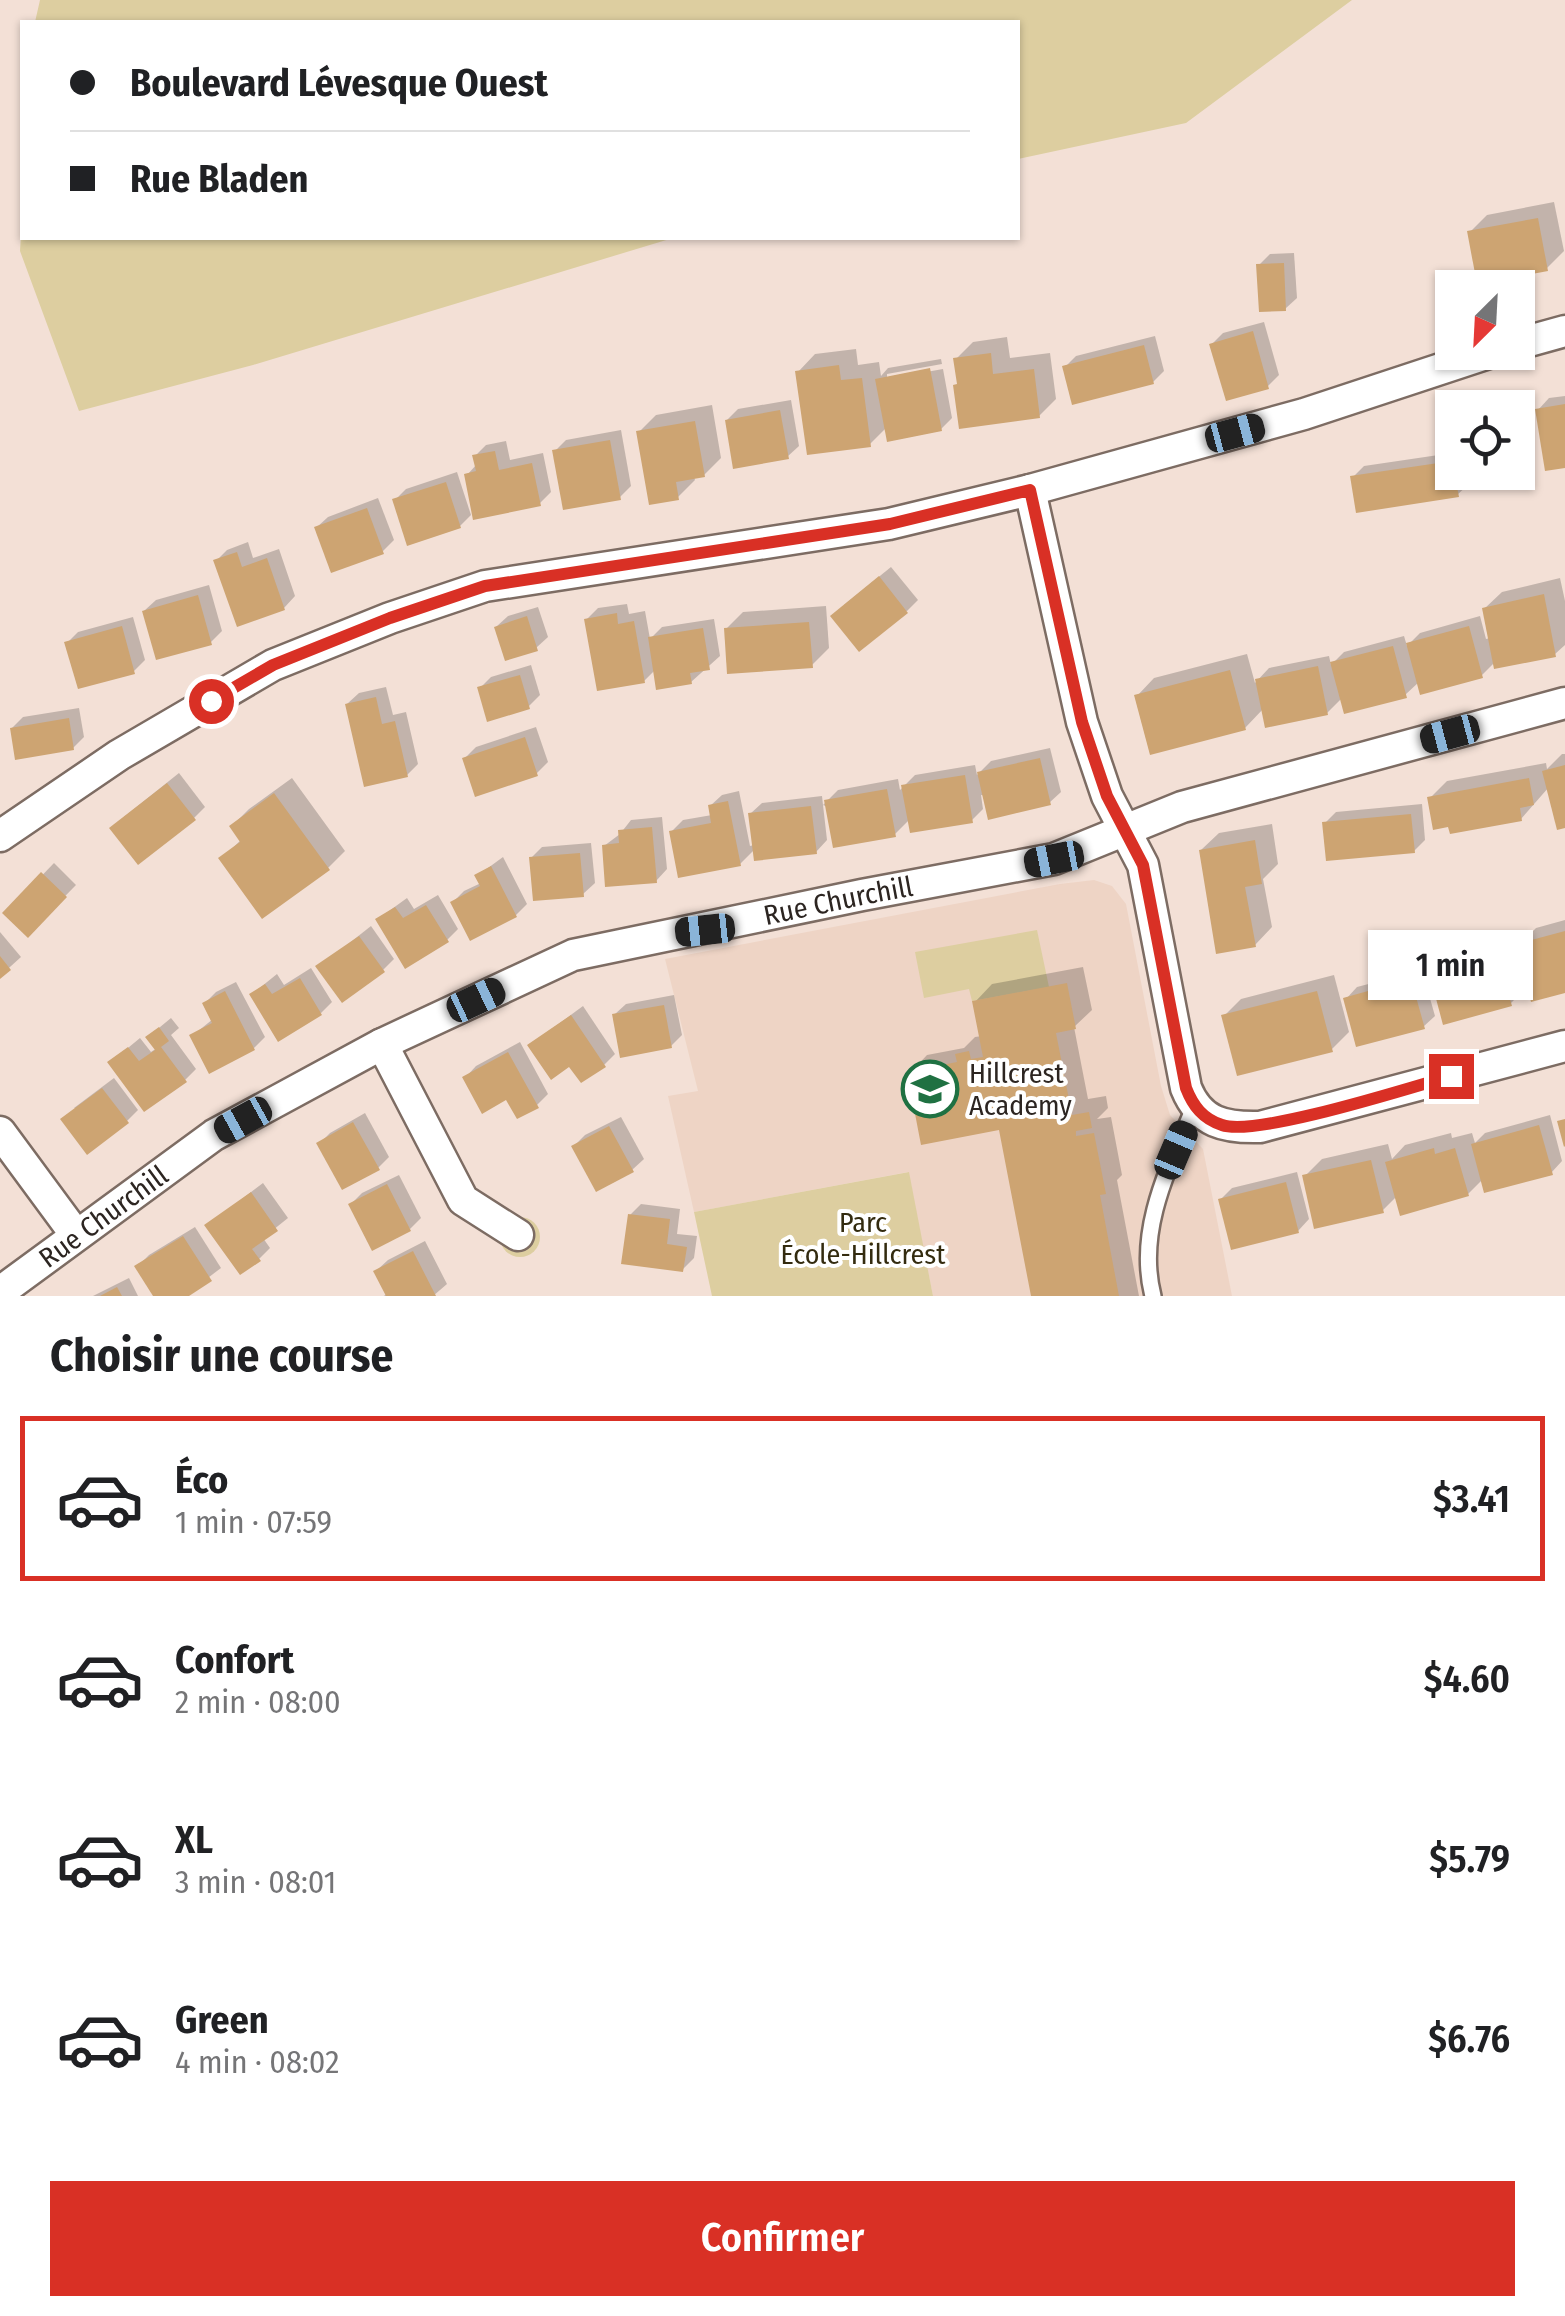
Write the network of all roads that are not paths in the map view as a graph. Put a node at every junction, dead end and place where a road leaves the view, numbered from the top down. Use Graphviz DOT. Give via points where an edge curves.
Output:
graph roads {
  1 [pos="1565,331"];
  2 [pos="1535,339"];
  3 [pos="1437,370"];
  4 [pos="1030,490"];
  5 [pos="1565,704"];
  6 [pos="1124,831"];
  7 [pos="0,836"];
  8 [pos="382,1044"];
  9 [pos="1565,1046"];
  10 [pos="1194,1108"];
  11 [pos="0,1132"];
  12 [pos="518,1235"];
  13 [pos="76,1236"];
  14 [pos="0,1292"];
  15 [pos="1153,1296"];
  1 -- 2 [label="street"];
  3 -- 4 [label="street"];
  4 -- 6 [label="street" via="1082,722"];
  4 -- 7 [label="street" via="890,524 485,586 273,665 119,755"];
  5 -- 6 [label="street, Rue Churchill" via="1182,807"];
  6 -- 8 [label="street, Rue Churchill" via="1054,859 573,954"];
  6 -- 10 [label="street" via="1143,865"];
  8 -- 12 [label="street" via="463,1200"];
  8 -- 13 [label="street, Rue Churchill" via="214,1136"];
  9 -- 10 [label="street" via="1260,1127 1223,1126"];
  10 -- 15 [label="lane" via="1155,1201 1148,1278"];
  11 -- 13 [label="street"];
  13 -- 14 [label="street, Rue Churchill"];
}
